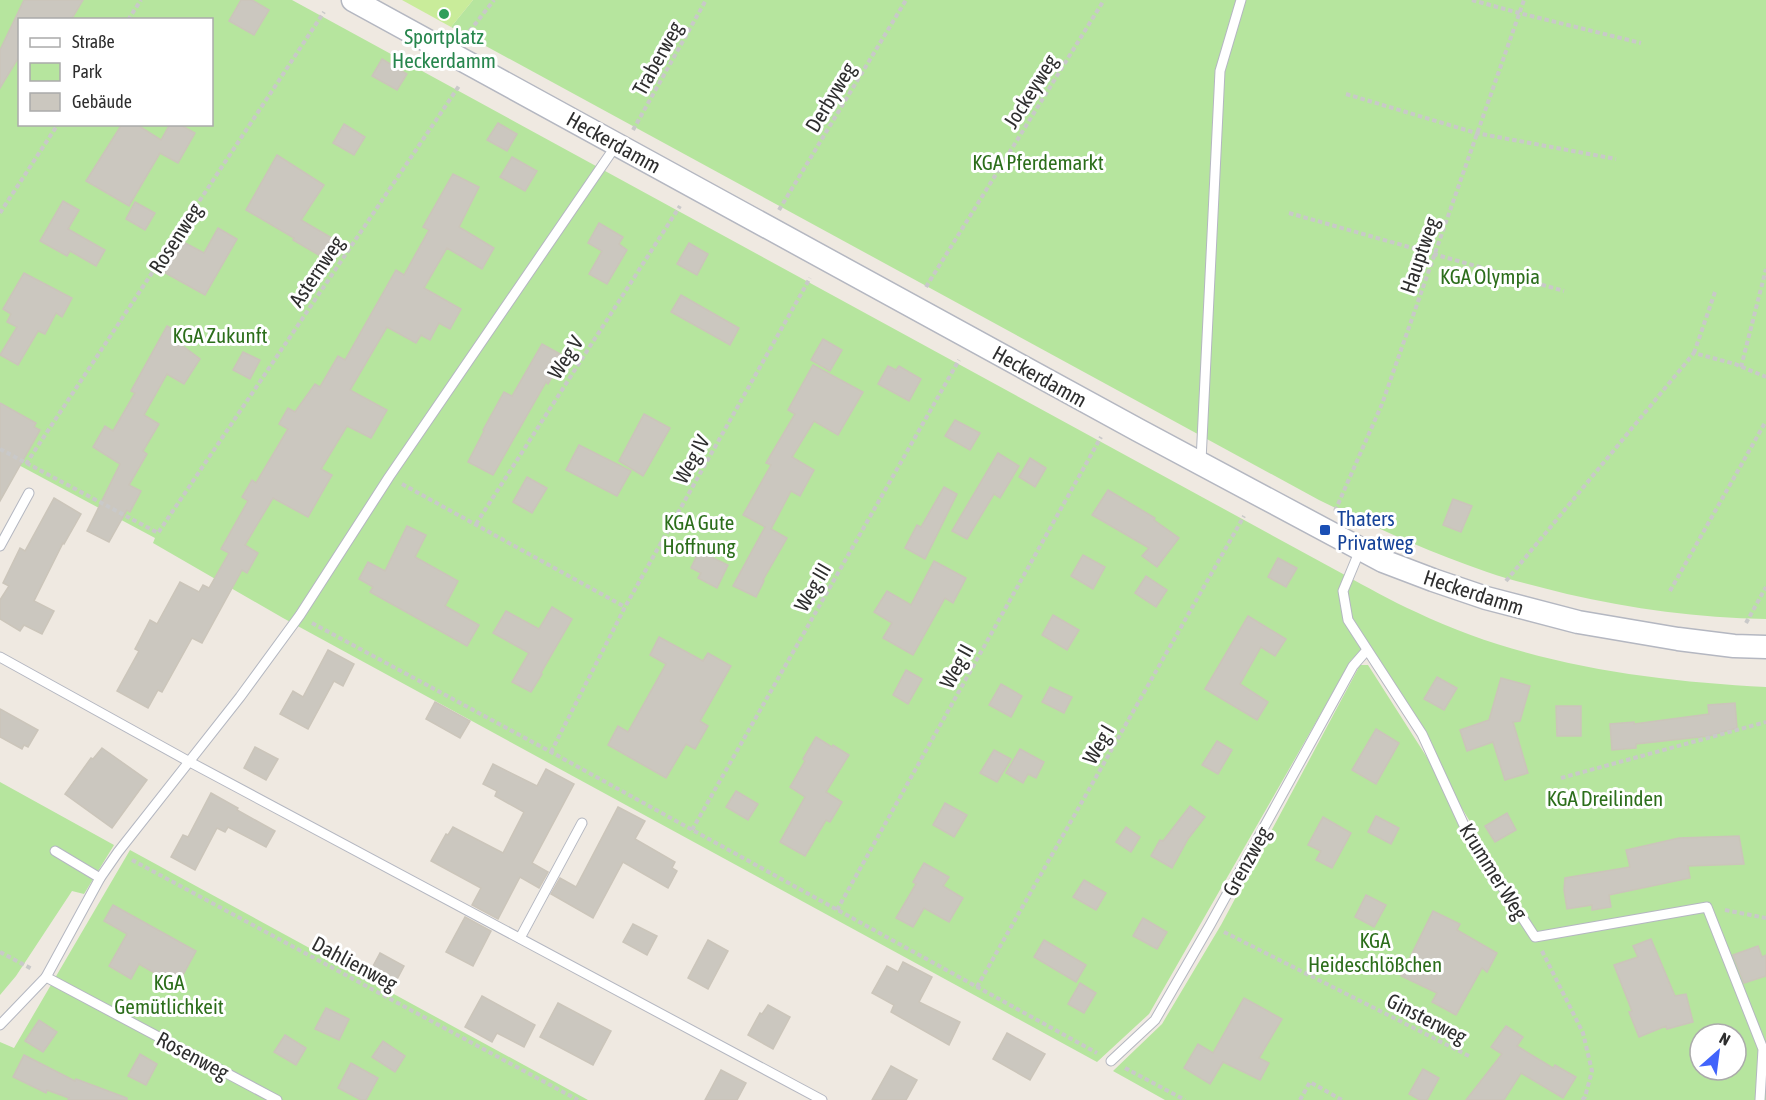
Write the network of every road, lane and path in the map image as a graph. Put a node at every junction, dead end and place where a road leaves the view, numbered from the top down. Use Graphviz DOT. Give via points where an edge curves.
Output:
graph roads {
  1 [pos="141,0"];
  2 [pos="353,0"];
  3 [pos="494,0"];
  4 [pos="706,0"];
  5 [pos="906,0"];
  6 [pos="1104,0"];
  7 [pos="1241,0"];
  8 [pos="1472,0"];
  9 [pos="1524,0"];
  10 [pos="324,12"];
  11 [pos="1519,13"];
  12 [pos="129,18"];
  13 [pos="464,39"];
  14 [pos="1641,43"];
  15 [pos="459,86"];
  16 [pos="1346,94"];
  17 [pos="57,126"];
  18 [pos="1476,133"];
  19 [pos="625,137"];
  20 [pos="1616,159"];
  21 [pos="680,206"];
  22 [pos="779,210"];
  23 [pos="0,213"];
  24 [pos="1289,213"];
  25 [pos="1435,255"];
  26 [pos="1766,269"];
  27 [pos="810,278"];
  28 [pos="924,290"];
  29 [pos="1564,291"];
  30 [pos="1715,292"];
  31 [pos="1694,353"];
  32 [pos="959,360"];
  33 [pos="1741,367"];
  34 [pos="1766,377"];
  35 [pos="1766,421"];
  36 [pos="1101,437"];
  37 [pos="0,449"];
  38 [pos="26,464"];
  39 [pos="1201,464"];
  40 [pos="389,477"];
  41 [pos="29,493"];
  42 [pos="1244,516"];
  43 [pos="1333,516"];
  44 [pos="476,524"];
  45 [pos="0,546"];
  46 [pos="1360,550"];
  47 [pos="1505,582"];
  48 [pos="1766,587"];
  49 [pos="1670,591"];
  50 [pos="625,607"];
  51 [pos="300,615"];
  52 [pos="1734,646"];
  53 [pos="1766,647"];
  54 [pos="1367,650"];
  55 [pos="0,657"];
  56 [pos="1766,722"];
  57 [pos="552,752"];
  58 [pos="188,761"];
  59 [pos="1561,778"];
  60 [pos="582,823"];
  61 [pos="692,830"];
  62 [pos="55,850"];
  63 [pos="118,852"];
  64 [pos="100,878"];
  65 [pos="1707,907"];
  66 [pos="837,910"];
  67 [pos="1766,918"];
  68 [pos="1210,925"];
  69 [pos="1535,937"];
  70 [pos="520,938"];
  71 [pos="0,952"];
  72 [pos="46,977"];
  73 [pos="977,987"];
  74 [pos="0,1025"];
  75 [pos="1469,1056"];
  76 [pos="1111,1061"];
  77 [pos="277,1100"];
  78 [pos="578,1100"];
  79 [pos="822,1100"];
  80 [pos="1185,1100"];
  81 [pos="1300,1100"];
  82 [pos="1342,1100"];
  83 [pos="1582,1100"];
  84 [pos="1760,1100"];
  1 -- 12 [label="path"];
  2 -- 19 [label="street, Heckerdamm"];
  3 -- 13 [label="path"];
  4 -- 19 [label="path, Traberweg"];
  5 -- 22 [label="path, Derbyweg"];
  6 -- 28 [label="path, Jockeyweg"];
  7 -- 39 [label="lane" via="1220,71"];
  8 -- 11 [label="path"];
  9 -- 11 [label="path, Hauptweg"];
  10 -- 38 [label="path, Rosenweg"];
  11 -- 14 [label="path"];
  11 -- 18 [label="path, Hauptweg"];
  15 -- 38 [label="path, Asternweg" via="158,533"];
  16 -- 18 [label="path"];
  17 -- 23 [label="path"];
  18 -- 20 [label="path"];
  18 -- 25 [label="path, Hauptweg"];
  19 -- 39 [label="street, Heckerdamm"];
  19 -- 40 [label="lane"];
  21 -- 44 [label="path, Weg V"];
  24 -- 25 [label="path"];
  25 -- 29 [label="path"];
  25 -- 43 [label="path, Hauptweg" via="1382,404"];
  26 -- 33 [label="path"];
  27 -- 50 [label="path, Weg IV"];
  30 -- 31 [label="path"];
  31 -- 33 [label="path"];
  31 -- 47 [label="path"];
  32 -- 61 [label="path, Weg III"];
  33 -- 34 [label="path"];
  35 -- 49 [label="path"];
  36 -- 66 [label="path, Weg II"];
  37 -- 38 [label="path"];
  39 -- 46 [label="street, Heckerdamm"];
  40 -- 44 [label="path"];
  40 -- 51 [label="lane"];
  41 -- 45 [label="lane"];
  42 -- 73 [label="path, Weg I"];
  44 -- 50 [label="path"];
  46 -- 52 [label="street, Heckerdamm" via="1433,580 1566,620"];
  46 -- 54 [label="lane, Krummer Weg" via="1343,591 1348,620"];
  48 -- 52 [label="path"];
  50 -- 57 [label="path, Weg IV"];
  51 -- 57 [label="path"];
  51 -- 58 [label="lane"];
  52 -- 53 [label="street, Heckerdamm"];
  54 -- 68 [label="lane, Grenzweg" via="1353,666"];
  54 -- 69 [label="lane, Krummer Weg" via="1422,734 1469,836"];
  55 -- 58 [label="lane"];
  56 -- 59 [label="path"];
  57 -- 61 [label="path"];
  58 -- 63 [label="lane"];
  58 -- 70 [label="lane"];
  60 -- 70 [label="lane"];
  61 -- 66 [label="path"];
  62 -- 64 [label="lane"];
  63 -- 64 [label="lane"];
  63 -- 78 [label="path, Dahlienweg"];
  64 -- 72 [label="lane"];
  65 -- 67 [label="path"];
  65 -- 69 [label="lane"];
  65 -- 84 [label="lane" via="1763,1049"];
  66 -- 73 [label="path"];
  68 -- 75 [label="path, Ginsterweg"];
  68 -- 76 [label="lane, Grenzweg" via="1155,1020"];
  69 -- 83 [label="path, Krummer Weg" via="1583,1033 1592,1071"];
  70 -- 79 [label="lane"];
  71 -- 72 [label="path"];
  72 -- 74 [label="lane"];
  72 -- 77 [label="lane, Rosenweg"];
  73 -- 76 [label="path"];
  76 -- 80 [label="path"];
  81 -- 82 [label="path" via="1310,1082"];
}
